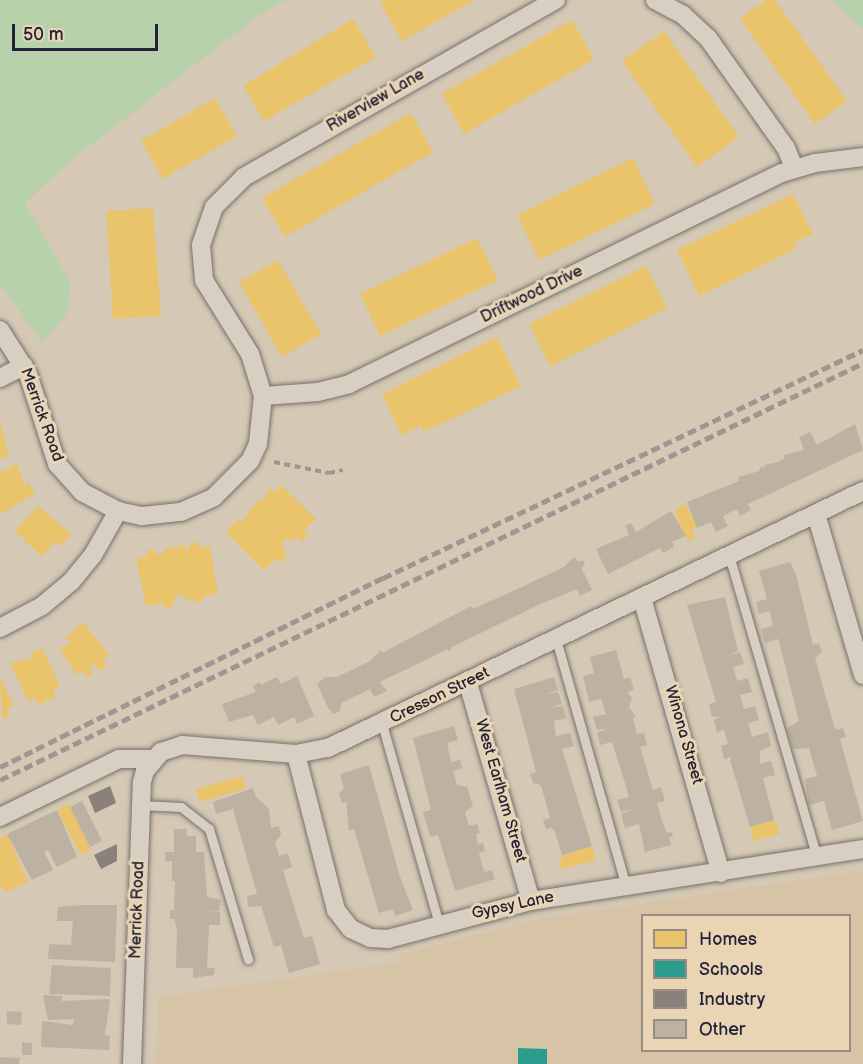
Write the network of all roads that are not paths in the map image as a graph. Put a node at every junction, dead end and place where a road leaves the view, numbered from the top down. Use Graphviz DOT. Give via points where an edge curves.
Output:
graph roads {
  1 [pos="556,0"];
  2 [pos="655,0"];
  3 [pos="863,157"];
  4 [pos="794,168"];
  5 [pos="0,330"];
  6 [pos="24,366"];
  7 [pos="0,378"];
  8 [pos="263,396"];
  9 [pos="863,491"];
  10 [pos="118,511"];
  11 [pos="816,514"];
  12 [pos="729,555"];
  13 [pos="642,598"];
  14 [pos="0,628"];
  15 [pos="556,639"];
  16 [pos="863,675"];
  17 [pos="468,682"];
  18 [pos="382,724"];
  19 [pos="296,754"];
  20 [pos="152,759"];
  21 [pos="141,805"];
  22 [pos="0,817"];
  23 [pos="863,849"];
  24 [pos="817,858"];
  25 [pos="721,873"];
  26 [pos="626,886"];
  27 [pos="531,901"];
  28 [pos="439,924"];
  29 [pos="248,959"];
  30 [pos="132,1064"];
  1 -- 8 [label="street, Riverview Lane" via="244,177 223,195 208,218 201,245 204,280 250,354"];
  2 -- 4 [label="street" via="683,15 708,38 786,148"];
  3 -- 4 [label="street, Driftwood Drive"];
  4 -- 8 [label="street, Driftwood Drive" via="349,384 318,392"];
  5 -- 6 [label="street, Merrick Road"];
  6 -- 7 [label="street"];
  6 -- 10 [label="street, Merrick Road" via="57,464 82,492"];
  8 -- 10 [label="street, Merrick Road" via="259,436 250,461 221,491 198,505 162,516"];
  9 -- 11 [label="street, Cresson Street"];
  10 -- 14 [label="street" via="93,555 71,582 42,606"];
  11 -- 12 [label="street, Cresson Street"];
  11 -- 16 [label="street"];
  12 -- 13 [label="street, Cresson Street"];
  12 -- 24 [label="lane"];
  13 -- 15 [label="street, Cresson Street"];
  13 -- 25 [label="street, Winona Street"];
  15 -- 17 [label="street, Cresson Street"];
  15 -- 26 [label="lane"];
  17 -- 18 [label="street, Cresson Street"];
  17 -- 27 [label="street, West Earlham Street"];
  18 -- 19 [label="street, Cresson Street" via="328,748"];
  18 -- 28 [label="lane"];
  19 -- 20 [label="street, Cresson Street" via="182,745"];
  19 -- 28 [label="street, Gypsy Lane" via="332,900 344,920 360,934 380,939"];
  20 -- 21 [label="street, Merrick Road" via="142,782"];
  20 -- 22 [label="street, Cresson Street" via="119,759"];
  21 -- 29 [label="lane" via="181,807 209,829"];
  21 -- 30 [label="street, Merrick Road"];
  23 -- 24 [label="street, Gypsy Lane"];
  24 -- 25 [label="street, Gypsy Lane"];
  25 -- 26 [label="street, Gypsy Lane"];
  26 -- 27 [label="street, Gypsy Lane"];
  27 -- 28 [label="street, Gypsy Lane"];
}
